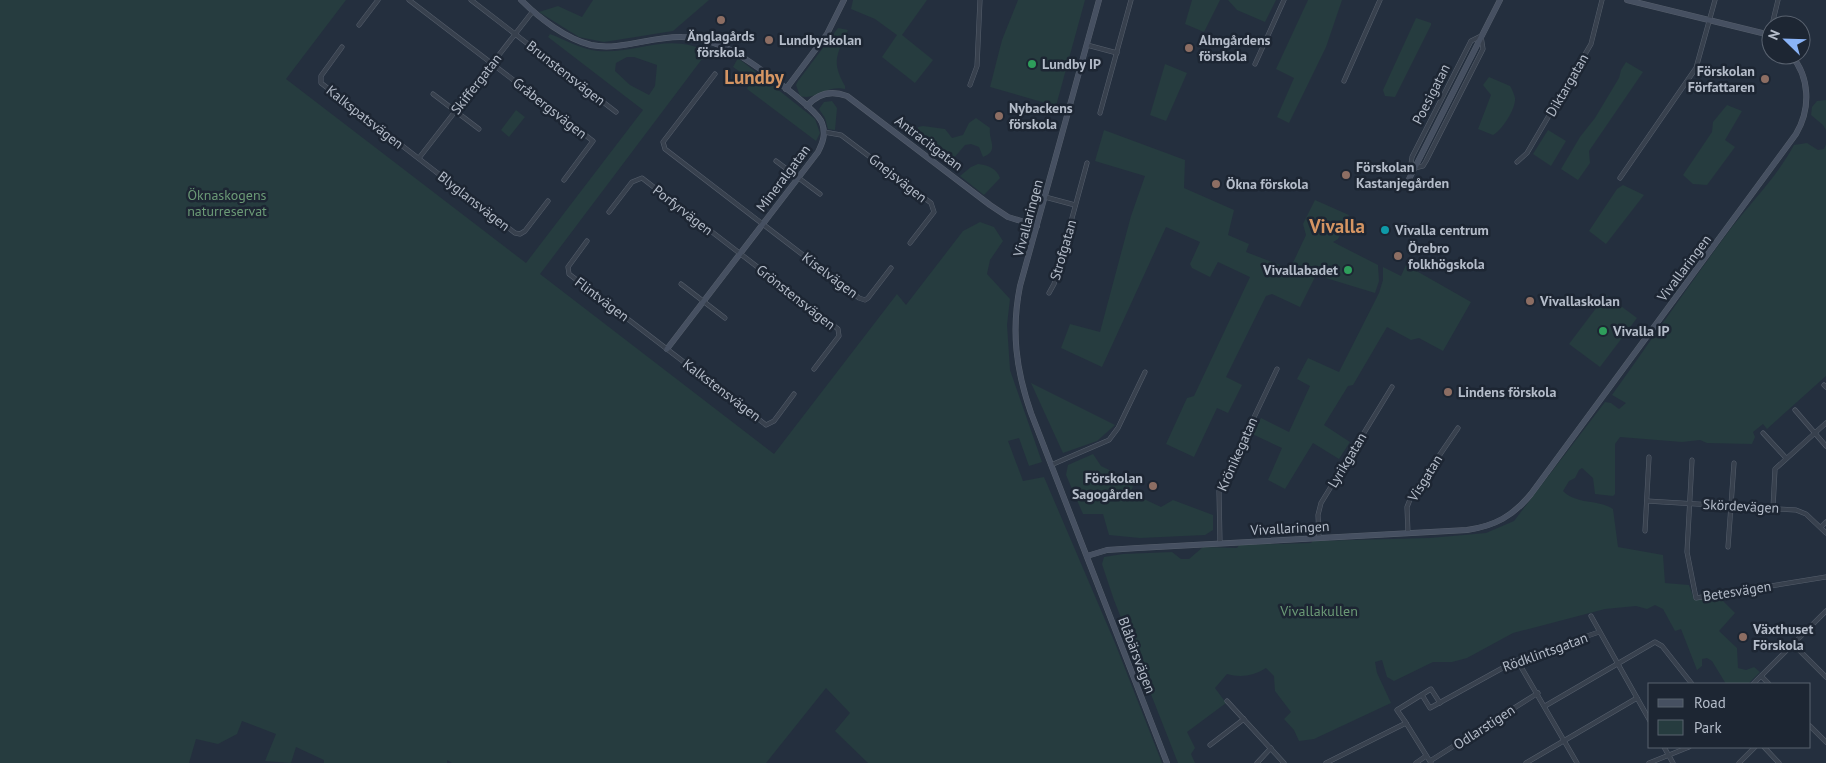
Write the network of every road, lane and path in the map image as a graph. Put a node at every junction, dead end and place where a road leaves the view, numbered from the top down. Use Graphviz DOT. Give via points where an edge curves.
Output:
graph roads {
  1 [pos="378,0"];
  2 [pos="409,0"];
  3 [pos="471,0"];
  4 [pos="521,0"];
  5 [pos="844,0"];
  6 [pos="980,0"];
  7 [pos="1100,0"];
  8 [pos="1131,0"];
  9 [pos="1284,0"];
  10 [pos="1380,0"];
  11 [pos="1602,0"];
  12 [pos="1627,0"];
  13 [pos="1715,0"];
  14 [pos="1778,0"];
  15 [pos="1499,1"];
  16 [pos="533,11"];
  17 [pos="1775,15"];
  18 [pos="1710,20"];
  19 [pos="359,25"];
  20 [pos="515,34"];
  21 [pos="1761,34"];
  22 [pos="1087,44"];
  23 [pos="342,47"];
  24 [pos="1117,53"];
  25 [pos="492,64"];
  26 [pos="1255,64"];
  27 [pos="1798,65"];
  28 [pos="715,74"];
  29 [pos="1344,81"];
  30 [pos="970,85"];
  31 [pos="786,89"];
  32 [pos="433,94"];
  33 [pos="807,106"];
  34 [pos="455,111"];
  35 [pos="616,112"];
  36 [pos="1100,113"];
  37 [pos="479,129"];
  38 [pos="824,132"];
  39 [pos="419,158"];
  40 [pos="776,161"];
  41 [pos="1517,162"];
  42 [pos="1087,163"];
  43 [pos="798,178"];
  44 [pos="1620,178"];
  45 [pos="564,180"];
  46 [pos="1407,183"];
  47 [pos="820,194"];
  48 [pos="1045,197"];
  49 [pos="548,202"];
  50 [pos="1075,205"];
  51 [pos="610,212"];
  52 [pos="762,224"];
  53 [pos="1037,226"];
  54 [pos="587,241"];
  55 [pos="910,243"];
  56 [pos="740,254"];
  57 [pos="891,268"];
  58 [pos="681,284"];
  59 [pos="1049,293"];
  60 [pos="703,301"];
  61 [pos="725,318"];
  62 [pos="667,349"];
  63 [pos="814,369"];
  64 [pos="1277,369"];
  65 [pos="1145,372"];
  66 [pos="1392,386"];
  67 [pos="794,394"];
  68 [pos="1795,410"];
  69 [pos="1826,423"];
  70 [pos="1458,428"];
  71 [pos="1763,433"];
  72 [pos="1814,433"];
  73 [pos="1826,446"];
  74 [pos="1649,457"];
  75 [pos="1786,458"];
  76 [pos="1692,460"];
  77 [pos="1734,463"];
  78 [pos="1051,465"];
  79 [pos="1647,501"];
  80 [pos="1690,503"];
  81 [pos="1731,506"];
  82 [pos="1773,508"];
  83 [pos="1826,522"];
  84 [pos="1821,528"];
  85 [pos="1645,531"];
  86 [pos="1408,533"];
  87 [pos="1826,533"];
  88 [pos="1319,538"];
  89 [pos="1220,543"];
  90 [pos="1728,547"];
  91 [pos="1087,556"];
  92 [pos="1826,577"];
  93 [pos="1826,611"];
  94 [pos="1591,616"];
  95 [pos="1599,632"];
  96 [pos="1793,644"];
  97 [pos="1518,660"];
  98 [pos="1617,664"];
  99 [pos="1761,676"];
  100 [pos="1826,677"];
  101 [pos="1691,683"];
  102 [pos="1754,683"];
  103 [pos="1767,683"];
  104 [pos="1538,693"];
  105 [pos="1422,695"];
  106 [pos="1637,698"];
  107 [pos="1227,701"];
  108 [pos="1440,703"];
  109 [pos="1546,706"];
  110 [pos="1648,717"];
  111 [pos="1244,719"];
  112 [pos="1406,723"];
  113 [pos="1811,727"];
  114 [pos="1565,740"];
  115 [pos="1826,742"];
  116 [pos="1210,745"];
  117 [pos="1271,748"];
  118 [pos="1665,748"];
  119 [pos="1686,748"];
  120 [pos="1754,748"];
  121 [pos="1765,748"];
  122 [pos="1669,755"];
  123 [pos="1426,756"];
  124 [pos="1430,762"];
  125 [pos="1167,763"];
  126 [pos="1257,763"];
  127 [pos="1284,763"];
  128 [pos="1326,763"];
  129 [pos="1416,763"];
  130 [pos="1526,763"];
  131 [pos="1576,763"];
  132 [pos="1649,763"];
  133 [pos="1673,763"];
  134 [pos="1738,763"];
  135 [pos="1779,763"];
  1 -- 19 [label="street"];
  2 -- 25 [label="street"];
  3 -- 20 [label="street, Brunstensvägen"];
  4 -- 16 [label="street"];
  5 -- 31 [label="street" via="827,34"];
  6 -- 30 [label="street" via="978,66"];
  7 -- 22 [label="street, Vivallaringen"];
  8 -- 24 [label="street"];
  9 -- 26 [label="street"];
  10 -- 29 [label="street"];
  11 -- 41 [label="street, Diktargatan" via="1590,44 1526,153"];
  12 -- 18 [label="street"];
  13 -- 18 [label="street"];
  14 -- 17 [label="street"];
  15 -- 46 [label="street, Poesigatan"];
  16 -- 20 [label="street, Skiffergatan"];
  16 -- 31 [label="street" via="573,38 593,45 610,46 682,37 712,43 740,55"];
  18 -- 21 [label="street"];
  18 -- 44 [label="street" via="1696,68"];
  20 -- 25 [label="street, Skiffergatan"];
  20 -- 35 [label="street, Brunstensvägen"];
  22 -- 24 [label="street"];
  22 -- 48 [label="street, Vivallaringen"];
  23 -- 39 [label="street, Kalkspatsvägen" via="320,76 321,83"];
  24 -- 36 [label="street"];
  25 -- 34 [label="street, Skiffergatan"];
  25 -- 45 [label="street, Gråbergsvägen" via="592,141"];
  27 -- 86 [label="street, Vivallaringen" via="1807,100 1801,126 1524,502 1506,518 1483,528"];
  28 -- 52 [label="street, Kiselvägen" via="663,146"];
  31 -- 33 [label="street"];
  32 -- 34 [label="street"];
  33 -- 38 [label="street" via="820,118"];
  33 -- 53 [label="street, Antracitgatan" via="825,93 847,96 990,205 1008,217"];
  34 -- 37 [label="street"];
  34 -- 39 [label="street, Skiffergatan"];
  38 -- 43 [label="street, Mineralgatan" via="818,152"];
  38 -- 55 [label="street, Gnejsvägen" via="841,135 931,203 934,212"];
  39 -- 49 [label="street, Blyglansvägen" via="518,234 525,231"];
  40 -- 43 [label="street"];
  42 -- 50 [label="street, Strofgatan"];
  43 -- 47 [label="street"];
  43 -- 52 [label="street, Mineralgatan"];
  48 -- 50 [label="street, Strofgatan"];
  48 -- 53 [label="street, Vivallaringen"];
  50 -- 59 [label="street, Strofgatan"];
  51 -- 56 [label="street, Porfyrvägen" via="632,182 642,178"];
  52 -- 56 [label="street, Mineralgatan"];
  52 -- 57 [label="street, Kiselvägen" via="861,299 868,298"];
  53 -- 78 [label="street, Vivallaringen" via="1018,299 1015,341 1018,374"];
  54 -- 62 [label="street, Flintvägen" via="568,266 569,274"];
  56 -- 60 [label="street, Mineralgatan"];
  56 -- 63 [label="street, Grönstensvägen" via="838,330 839,336"];
  58 -- 60 [label="street"];
  60 -- 61 [label="street"];
  60 -- 62 [label="street, Mineralgatan"];
  62 -- 67 [label="street, Kalkstensvägen" via="766,424 774,421"];
  64 -- 89 [label="street, Krönikegatan" via="1219,491"];
  65 -- 78 [label="street" via="1109,440"];
  66 -- 88 [label="street, Lyrikgatan" via="1321,503"];
  68 -- 72 [label="street"];
  69 -- 72 [label="street"];
  70 -- 86 [label="street, Visgatan" via="1411,497 1407,507"];
  71 -- 75 [label="street"];
  72 -- 73 [label="street"];
  72 -- 75 [label="street"];
  74 -- 79 [label="street"];
  75 -- 82 [label="street" via="1776,468"];
  76 -- 80 [label="street, Betesvägen"];
  77 -- 81 [label="street"];
  78 -- 91 [label="street, Vivallaringen"];
  79 -- 80 [label="street, Skördevägen"];
  79 -- 85 [label="street"];
  80 -- 81 [label="street, Skördevägen"];
  80 -- 92 [label="street, Betesvägen" via="1687,552 1696,598"];
  81 -- 82 [label="street, Skördevägen"];
  81 -- 90 [label="street"];
  82 -- 84 [label="street, Skördevägen" via="1800,510"];
  83 -- 84 [label="street"];
  84 -- 87 [label="street, Skördevägen"];
  86 -- 88 [label="street, Vivallaringen"];
  88 -- 89 [label="street, Vivallaringen"];
  89 -- 91 [label="street, Vivallaringen" via="1107,550"];
  91 -- 125 [label="street, Blåbärsvägen"];
  93 -- 96 [label="street"];
  94 -- 95 [label="street"];
  95 -- 97 [label="street, Rödklintsgatan"];
  95 -- 98 [label="street"];
  96 -- 99 [label="street"];
  96 -- 100 [label="street"];
  97 -- 104 [label="street"];
  97 -- 108 [label="street, Rödklintsgatan"];
  98 -- 101 [label="street" via="1657,642"];
  98 -- 106 [label="street"];
  98 -- 109 [label="street"];
  99 -- 102 [label="street"];
  99 -- 103 [label="street"];
  104 -- 109 [label="street"];
  104 -- 124 [label="street, Odlarstigen"];
  105 -- 108 [label="street" via="1430,708"];
  105 -- 108 [label="street" via="1431,689"];
  105 -- 112 [label="street" via="1397,710"];
  106 -- 110 [label="street"];
  106 -- 114 [label="street"];
  107 -- 111 [label="street"];
  109 -- 114 [label="street"];
  111 -- 116 [label="street"];
  111 -- 117 [label="street"];
  112 -- 123 [label="street"];
  112 -- 128 [label="street"];
  113 -- 115 [label="street"];
  114 -- 130 [label="street"];
  114 -- 131 [label="street"];
  117 -- 126 [label="street"];
  117 -- 127 [label="street"];
  118 -- 122 [label="street"];
  119 -- 122 [label="street"];
  120 -- 134 [label="street"];
  121 -- 135 [label="street"];
  122 -- 132 [label="street"];
  122 -- 133 [label="street"];
  123 -- 124 [label="street"];
  123 -- 129 [label="street"];
}
